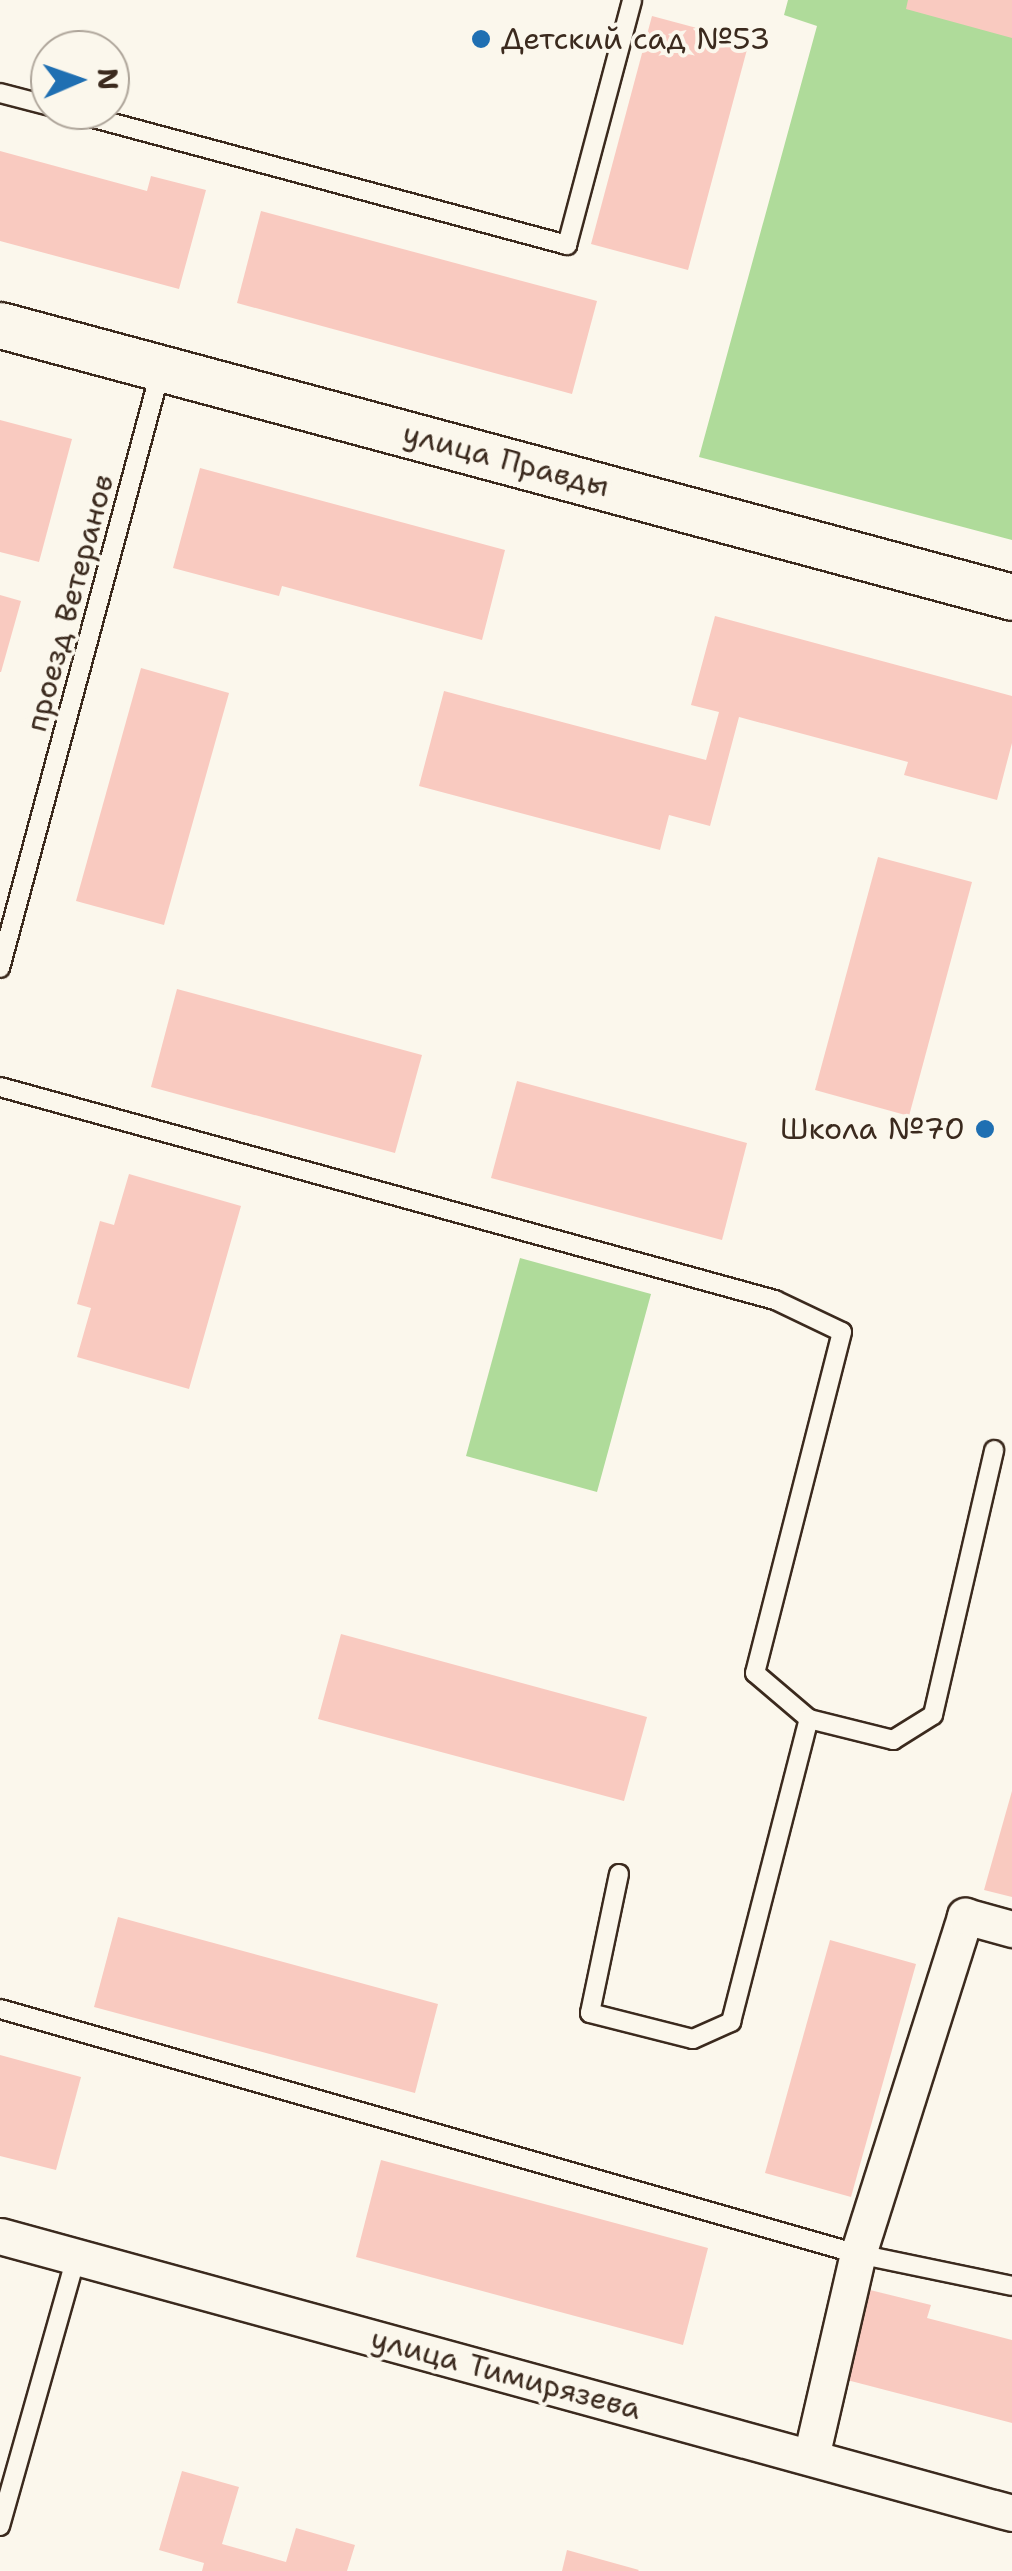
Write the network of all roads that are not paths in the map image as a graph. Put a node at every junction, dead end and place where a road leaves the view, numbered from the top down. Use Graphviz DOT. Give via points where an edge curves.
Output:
graph roads {
  1 [pos="632,0"];
  2 [pos="0,93"];
  3 [pos="30,101"];
  4 [pos="130,128"];
  5 [pos="0,325"];
  6 [pos="161,368"];
  7 [pos="1012,597"];
  8 [pos="0,968"];
  9 [pos="0,1086"];
  10 [pos="994,1450"];
  11 [pos="809,1720"];
  12 [pos="618,1874"];
  13 [pos="1012,1929"];
  14 [pos="0,2010"];
  15 [pos="0,2236"];
  16 [pos="858,2254"];
  17 [pos="76,2257"];
  18 [pos="1012,2286"];
  19 [pos="811,2457"];
  20 [pos="1012,2513"];
  21 [pos="0,2526"];
  1 -- 4 [label="lane" via="567,245"];
  2 -- 3 [label="lane"];
  5 -- 6 [label="street, улица Правды"];
  6 -- 7 [label="street, улица Правды"];
  6 -- 8 [label="lane, проезд Ветеранов"];
  9 -- 11 [label="lane" via="775,1300 842,1332 755,1673"];
  10 -- 11 [label="lane" via="933,1715 893,1740"];
  11 -- 12 [label="lane" via="731,2022 694,2040 590,2013"];
  13 -- 16 [label="street" via="966,1916"];
  14 -- 16 [label="lane"];
  15 -- 17 [label="street, улица Тимирязева"];
  16 -- 18 [label="lane"];
  16 -- 19 [label="street"];
  17 -- 19 [label="street, улица Тимирязева"];
  17 -- 21 [label="lane"];
  19 -- 20 [label="street, улица Тимирязева"];
}
